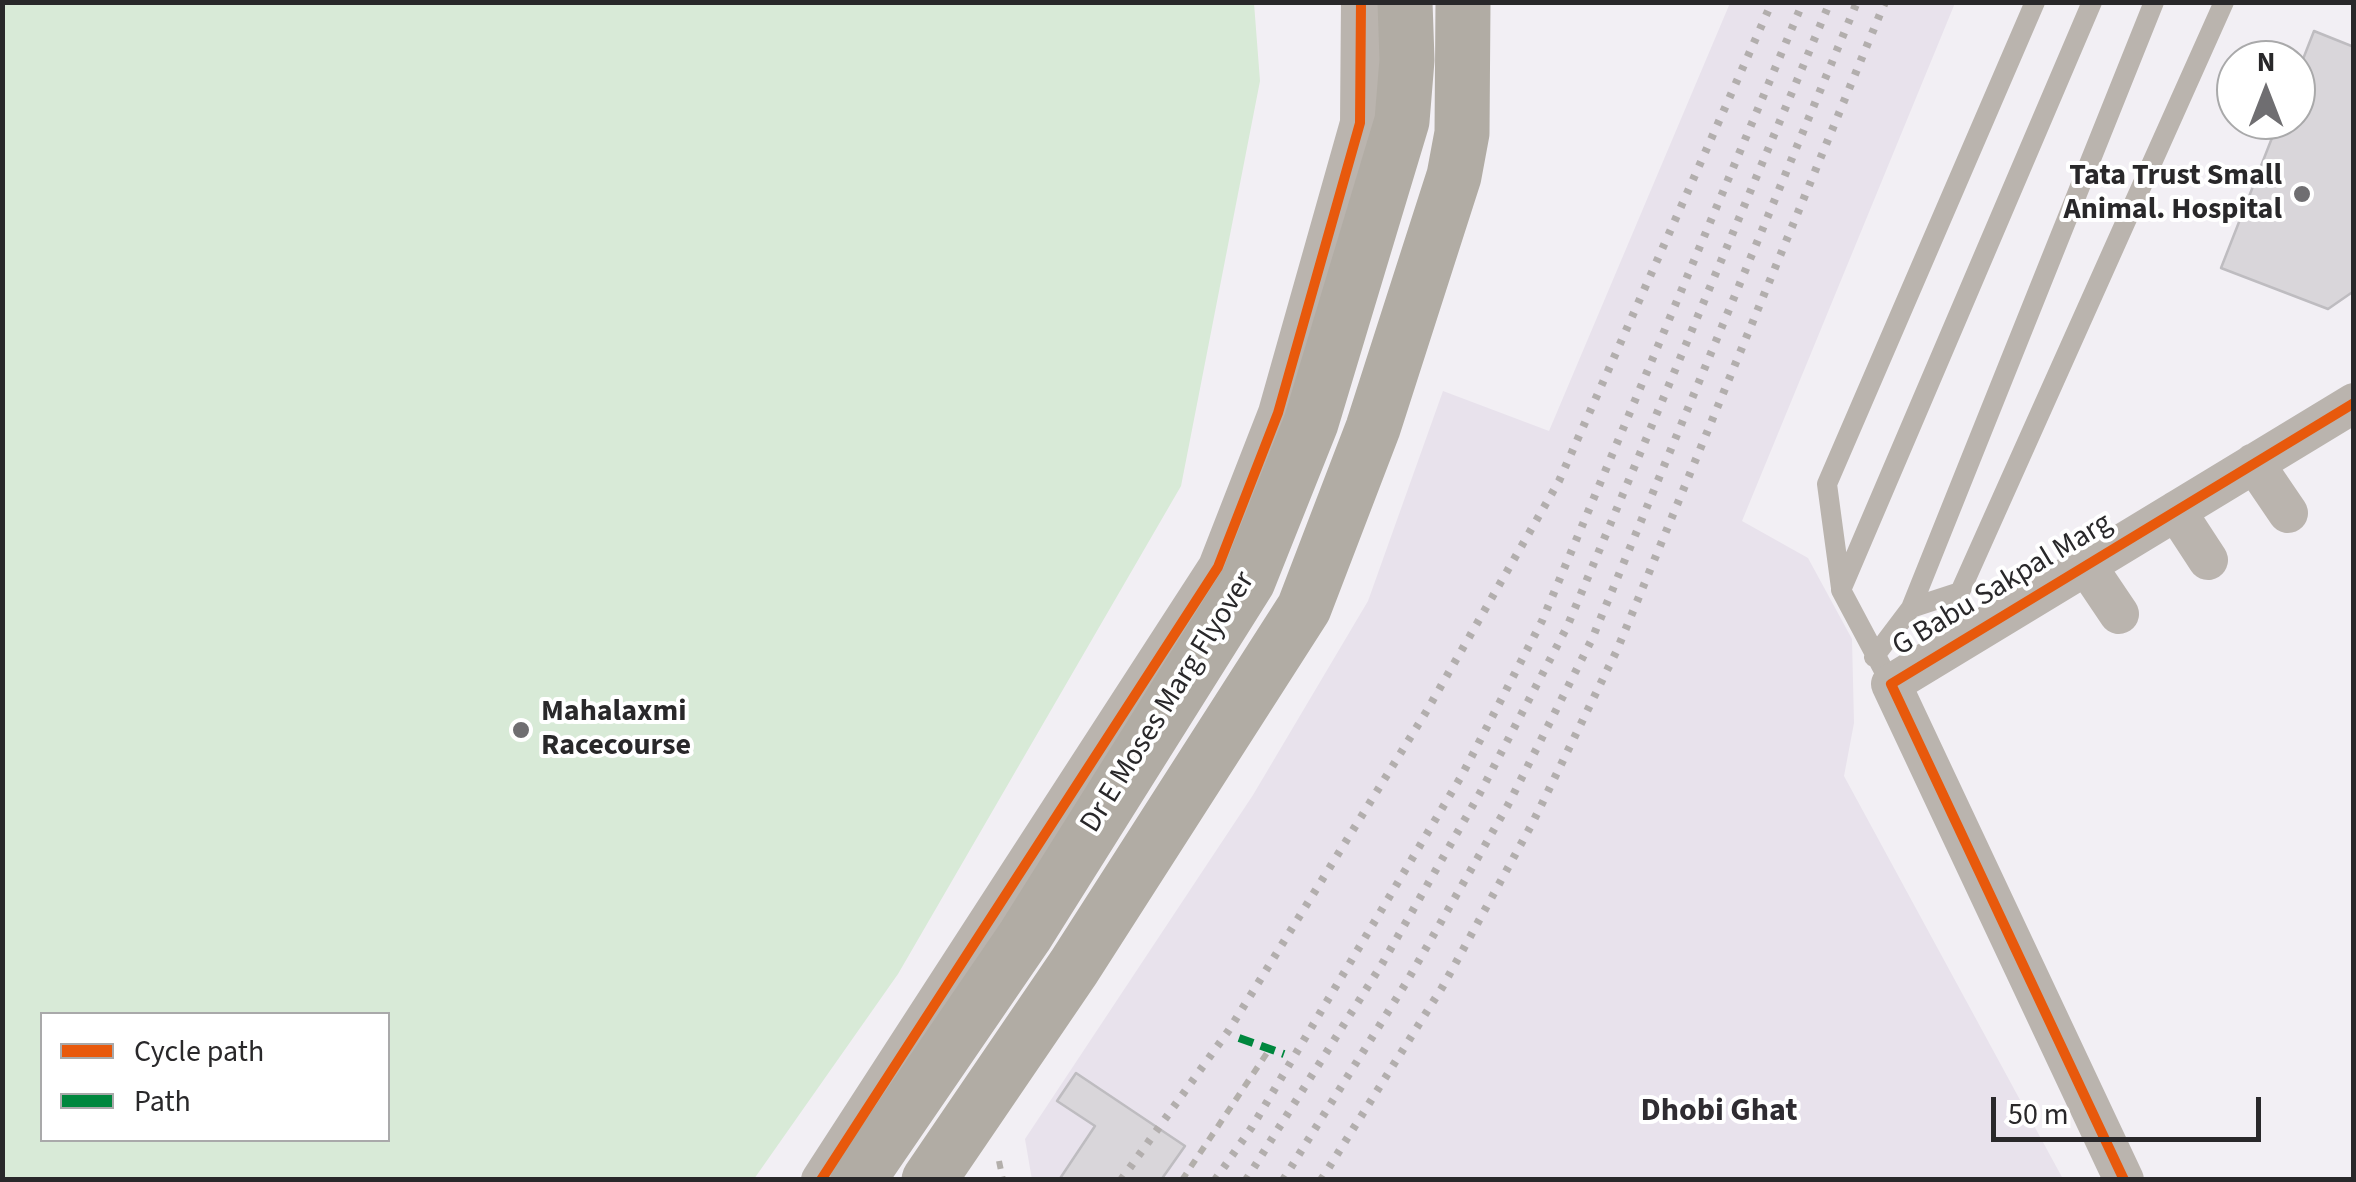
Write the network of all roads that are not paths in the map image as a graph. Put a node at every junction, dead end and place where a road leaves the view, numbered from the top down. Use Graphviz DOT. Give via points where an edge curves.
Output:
graph roads {
  1 [pos="1362,2"];
  2 [pos="1405,2"];
  3 [pos="1463,2"];
  4 [pos="2035,2"];
  5 [pos="2092,2"];
  6 [pos="2154,2"];
  7 [pos="2224,2"];
  8 [pos="2354,402"];
  9 [pos="2254,463"];
  10 [pos="2176,510"];
  11 [pos="2288,513"];
  12 [pos="2208,560"];
  13 [pos="2086,565"];
  14 [pos="1841,590"];
  15 [pos="1910,608"];
  16 [pos="2119,614"];
  17 [pos="1882,670"];
  18 [pos="821,1180"];
  19 [pos="858,1180"];
  20 [pos="929,1180"];
  21 [pos="2124,1180"];
  1 -- 18 [label="street" via="1360,123 1278,413 1218,567"];
  2 -- 19 [label="main road, Dr E Moses Marg Flyover" via="1402,121 1311,423 1248,581 1025,936"];
  3 -- 20 [label="main road, Dr E Moses Marg Flyover" via="1462,133 1454,176 1373,428 1304,608"];
  4 -- 14 [label="lane" via="1827,484"];
  5 -- 14 [label="lane"];
  6 -- 15 [label="lane"];
  7 -- 15 [label="lane" via="1960,592"];
  8 -- 9 [label="street, G Babu Sakpal Marg"];
  9 -- 10 [label="street, G Babu Sakpal Marg"];
  9 -- 11 [label="street"];
  10 -- 12 [label="street"];
  10 -- 13 [label="street, G Babu Sakpal Marg"];
  13 -- 16 [label="street"];
  13 -- 17 [label="street, G Babu Sakpal Marg"];
  14 -- 17 [label="lane"];
  15 -- 17 [label="lane"];
  17 -- 21 [label="street, G Babu Sakpal Marg"];
}
